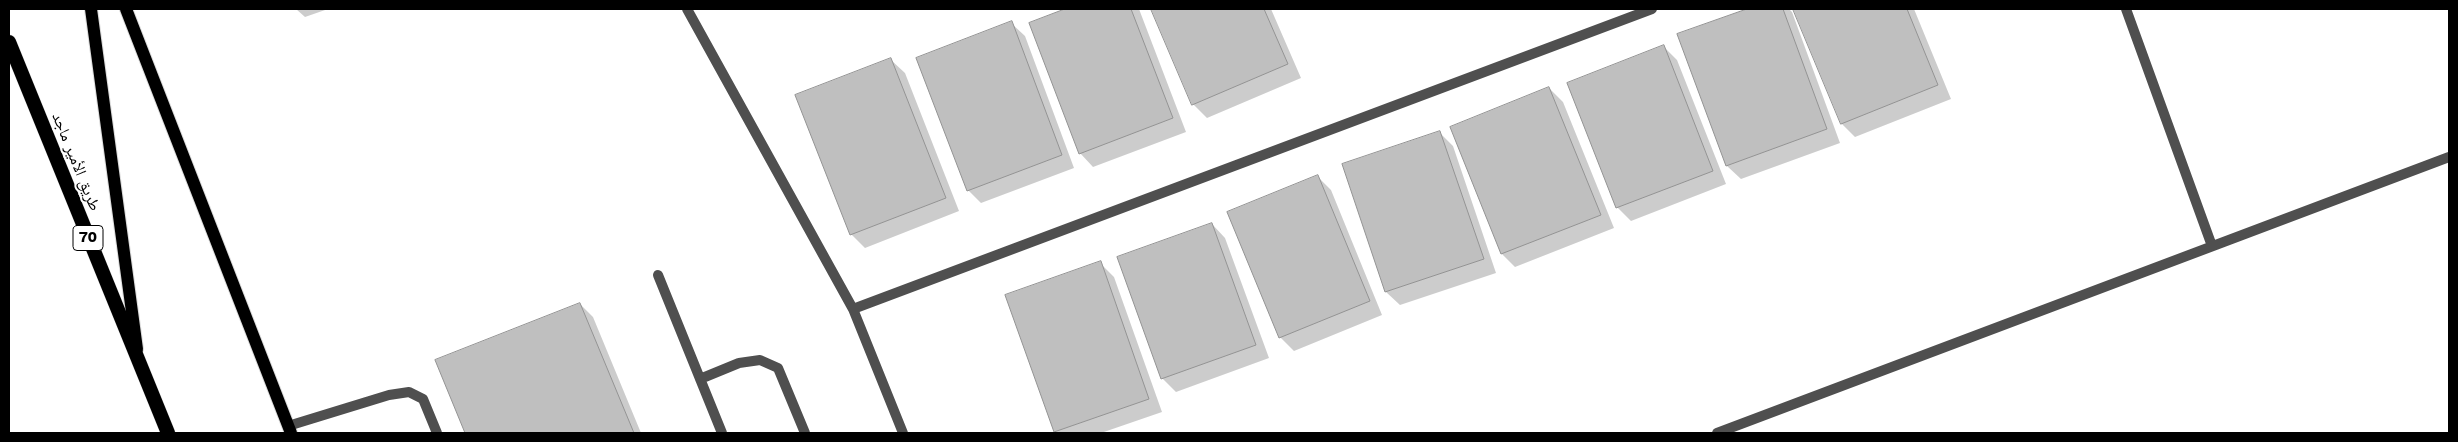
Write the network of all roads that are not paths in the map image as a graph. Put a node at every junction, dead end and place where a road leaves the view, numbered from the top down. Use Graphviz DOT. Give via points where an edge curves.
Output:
graph roads {
  1 [pos="91,9"];
  2 [pos="126,9"];
  3 [pos="687,9"];
  4 [pos="1652,9"];
  5 [pos="2126,9"];
  6 [pos="9,42"];
  7 [pos="2449,157"];
  8 [pos="2212,246"];
  9 [pos="658,275"];
  10 [pos="853,309"];
  11 [pos="138,362"];
  12 [pos="700,379"];
  13 [pos="289,430"];
  14 [pos="168,433"];
  15 [pos="437,433"];
  16 [pos="722,433"];
  17 [pos="805,433"];
  18 [pos="903,433"];
  19 [pos="1717,433"];
  1 -- 11 [label="main road"];
  2 -- 13 [label="main road"];
  3 -- 10 [label="street"];
  4 -- 10 [label="street"];
  5 -- 8 [label="street"];
  6 -- 11 [label="highway, طريق الأمير ماجد / 70"];
  7 -- 8 [label="street"];
  8 -- 19 [label="street"];
  9 -- 12 [label="street"];
  10 -- 18 [label="street"];
  11 -- 14 [label="highway, طريق الأمير ماجد / 70"];
  12 -- 16 [label="street"];
  12 -- 17 [label="street" via="739,363 760,360 778,368"];
  13 -- 15 [label="street" via="408,392 423,399"];
}
